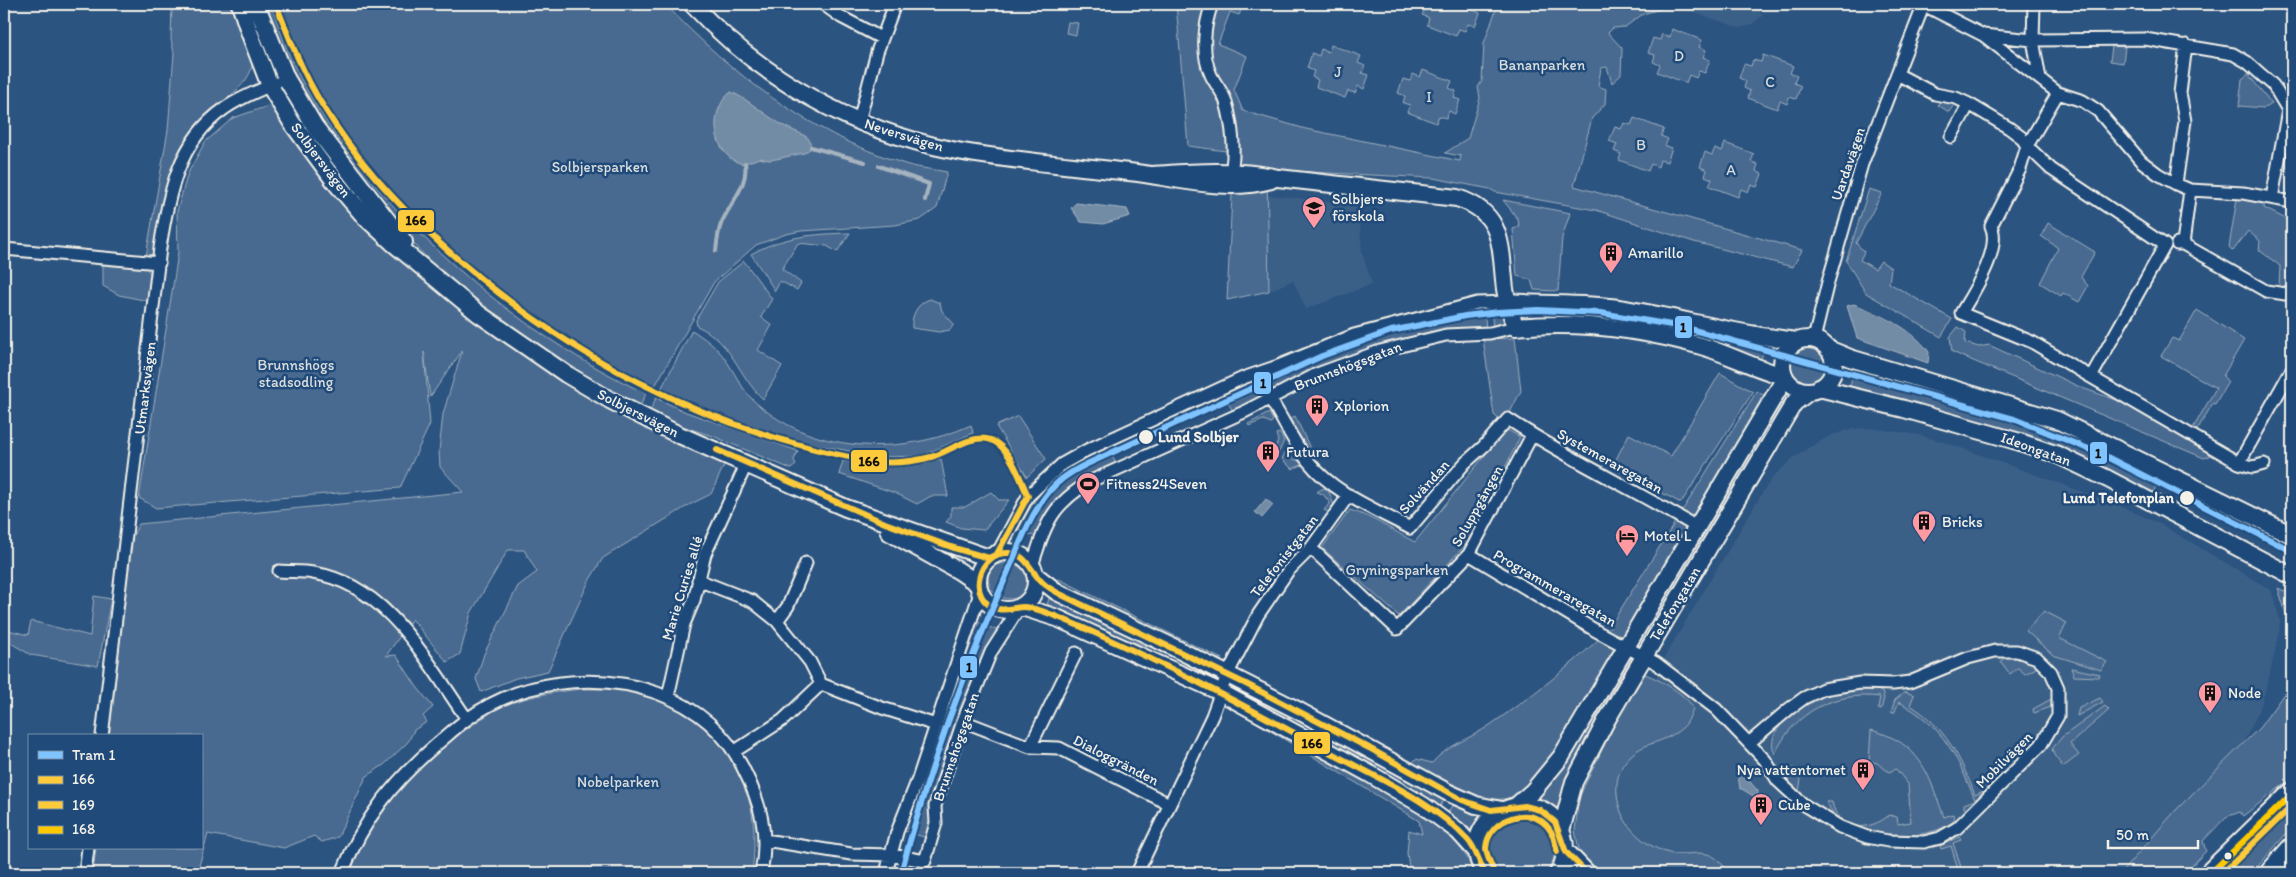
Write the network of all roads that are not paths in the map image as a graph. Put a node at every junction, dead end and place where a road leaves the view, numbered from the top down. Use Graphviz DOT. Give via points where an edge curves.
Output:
graph roads {
  1 [pos="240,4"];
  2 [pos="256,4"];
  3 [pos="692,4"];
  4 [pos="823,4"];
  5 [pos="895,4"];
  6 [pos="1212,4"];
  7 [pos="1924,4"];
  8 [pos="2034,4"];
  9 [pos="1983,35"];
  10 [pos="882,38"];
  11 [pos="2033,40"];
  12 [pos="2186,45"];
  13 [pos="1897,74"];
  14 [pos="286,78"];
  15 [pos="2040,79"];
  16 [pos="270,86"];
  17 [pos="2058,93"];
  18 [pos="1969,104"];
  19 [pos="860,121"];
  20 [pos="1951,137"];
  21 [pos="2027,146"];
  22 [pos="1229,179"];
  23 [pos="2176,184"];
  24 [pos="2190,190"];
  25 [pos="2272,198"];
  26 [pos="2292,202"];
  27 [pos="2183,244"];
  28 [pos="2165,245"];
  29 [pos="4,249"];
  30 [pos="159,263"];
  31 [pos="447,288"];
  32 [pos="2292,295"];
  33 [pos="1508,302"];
  34 [pos="1515,326"];
  35 [pos="1814,340"];
  36 [pos="1797,341"];
  37 [pos="1828,349"];
  38 [pos="2292,369"];
  39 [pos="1785,377"];
  40 [pos="2091,377"];
  41 [pos="2282,388"];
  42 [pos="1814,389"];
  43 [pos="2292,394"];
  44 [pos="1270,399"];
  45 [pos="1508,419"];
  46 [pos="1532,435"];
  47 [pos="747,463"];
  48 [pos="2239,463"];
  49 [pos="2264,464"];
  50 [pos="1349,495"];
  51 [pos="846,508"];
  52 [pos="1698,528"];
  53 [pos="2292,535"];
  54 [pos="1311,548"];
  55 [pos="1469,554"];
  56 [pos="993,556"];
  57 [pos="806,563"];
  58 [pos="1034,571"];
  59 [pos="279,572"];
  60 [pos="2291,573"];
  61 [pos="698,580"];
  62 [pos="979,589"];
  63 [pos="1020,608"];
  64 [pos="777,621"];
  65 [pos="1627,646"];
  66 [pos="1076,653"];
  67 [pos="1644,656"];
  68 [pos="1227,675"];
  69 [pos="822,684"];
  70 [pos="1220,692"];
  71 [pos="668,697"];
  72 [pos="467,719"];
  73 [pos="963,721"];
  74 [pos="936,724"];
  75 [pos="102,734"];
  76 [pos="1749,743"];
  77 [pos="1030,747"];
  78 [pos="735,751"];
  79 [pos="2292,794"];
  80 [pos="1169,804"];
  81 [pos="1509,808"];
  82 [pos="1561,831"];
  83 [pos="766,840"];
  84 [pos="2292,848"];
  85 [pos="88,850"];
  86 [pos="1565,850"];
  87 [pos="1478,852"];
  88 [pos="892,855"];
  89 [pos="1483,872"];
  90 [pos="85,873"];
  91 [pos="342,873"];
  92 [pos="761,873"];
  93 [pos="886,873"];
  94 [pos="1137,873"];
  95 [pos="1558,873"];
  96 [pos="1587,873"];
  97 [pos="2211,873"];
  98 [pos="2271,873"];
  1 -- 16 [label="street"];
  2 -- 14 [label="street"];
  3 -- 19 [label="street, Neversvägen" via="732,43 764,68 814,100"];
  4 -- 10 [label="street"];
  5 -- 10 [label="street"];
  6 -- 22 [label="street" via="1204,42 1210,74 1226,101 1234,152"];
  7 -- 9 [label="street"];
  7 -- 13 [label="street, Uardavägen"];
  8 -- 11 [label="street"];
  9 -- 11 [label="street"];
  9 -- 15 [label="street"];
  10 -- 19 [label="street"];
  11 -- 12 [label="street" via="2145,39"];
  11 -- 15 [label="street"];
  12 -- 23 [label="street" via="2180,93 2185,121"];
  12 -- 25 [label="street" via="2233,54 2260,73 2283,100 2288,110"];
  13 -- 18 [label="street" via="1935,94"];
  13 -- 35 [label="street, Uardavägen" via="1862,164"];
  14 -- 16 [label="street, Utmarksvägen"];
  14 -- 31 [label="street, Solbjersvägen" via="315,127 366,194 401,239"];
  15 -- 17 [label="street"];
  16 -- 30 [label="street, Utmarksvägen" via="226,108 191,142 169,196"];
  16 -- 31 [label="street, Solbjersvägen" via="292,123 365,217"];
  17 -- 21 [label="street"];
  17 -- 23 [label="street" via="2083,101 2098,111 2141,161"];
  18 -- 20 [label="street"];
  18 -- 21 [label="street" via="2009,128"];
  19 -- 22 [label="street, Neversvägen" via="897,135 985,155 1153,175 1206,185"];
  21 -- 28 [label="street" via="2052,169"];
  21 -- 40 [label="street" via="2020,169 1991,226 1993,240 1986,266 1961,313 2032,342"];
  22 -- 33 [label="street, Neversvägen" via="1253,184 1278,178 1446,197 1471,203 1489,218 1499,236"];
  23 -- 24 [label="street"];
  24 -- 25 [label="street"];
  24 -- 27 [label="street"];
  25 -- 26 [label="street"];
  27 -- 28 [label="street"];
  27 -- 32 [label="street" via="2266,291"];
  28 -- 40 [label="street"];
  29 -- 30 [label="street"];
  30 -- 75 [label="street, Utmarksvägen"];
  31 -- 47 [label="street, Solbjersvägen" via="535,354 610,400"];
  33 -- 34 [label="street, Neversvägen"];
  33 -- 36 [label="street, Brunnshögsgatan" via="1616,308"];
  33 -- 56 [label="street, Brunnshögsgatan" via="1477,302 1354,335 1229,384 1088,450 1062,464 1028,496"];
  34 -- 39 [label="street, Brunnshögsgatan" via="1573,326 1647,334 1719,352"];
  34 -- 44 [label="street, Brunnshögsgatan" via="1469,335 1446,334 1399,344 1317,374"];
  35 -- 36 [label="street"];
  35 -- 37 [label="street"];
  36 -- 39 [label="street" via="1784,355"];
  37 -- 42 [label="street" via="1834,369 1827,382"];
  37 -- 53 [label="street" via="2057,420"];
  38 -- 41 [label="street"];
  39 -- 42 [label="street" via="1797,388"];
  39 -- 52 [label="street, Telefongatan"];
  40 -- 48 [label="street"];
  41 -- 43 [label="street"];
  41 -- 48 [label="street"];
  42 -- 60 [label="street, Ideongatan" via="1840,392 2058,455"];
  42 -- 67 [label="street, Telefongatan" via="1794,403"];
  44 -- 50 [label="street" via="1309,462 1323,477"];
  44 -- 58 [label="street, Brunnshögsgatan" via="1071,493 1048,521"];
  45 -- 46 [label="street, Systemeraregatan"];
  45 -- 50 [label="street, Solvändan" via="1410,528"];
  46 -- 52 [label="street, Systemeraregatan"];
  46 -- 55 [label="street, Soluppgången"];
  47 -- 51 [label="street, Solbjersvägen"];
  47 -- 61 [label="street, Marie Curies allé" via="705,554"];
  48 -- 49 [label="street" via="2252,467"];
  50 -- 54 [label="street, Telefonistgatan"];
  51 -- 56 [label="street, Solbjersvägen"];
  51 -- 62 [label="street, Solbjersvägen" via="959,571"];
  52 -- 65 [label="street, Telefongatan"];
  54 -- 55 [label="street, Soluppgången" via="1397,629"];
  54 -- 68 [label="street, Telefonistgatan" via="1288,572 1258,615"];
  55 -- 65 [label="street, Programmeraregatan"];
  56 -- 58 [label="street, Solbjersvägen" via="1016,554"];
  56 -- 62 [label="street" via="981,568"];
  57 -- 64 [label="street" via="788,606"];
  58 -- 63 [label="street" via="1034,593"];
  58 -- 68 [label="street, Solbjersvägen" via="1057,592"];
  59 -- 72 [label="street" via="314,573 340,581 388,612"];
  61 -- 64 [label="street" via="752,601"];
  61 -- 71 [label="street, Marie Curies allé" via="684,624"];
  62 -- 63 [label="street, Solbjersvägen" via="985,601 1000,610"];
  62 -- 74 [label="street, Brunnshögsgatan"];
  63 -- 70 [label="street, Solbjersvägen" via="1057,618"];
  63 -- 73 [label="street, Brunnshögsgatan" via="991,652"];
  64 -- 69 [label="street" via="810,662"];
  65 -- 67 [label="street, Mobilvägen"];
  65 -- 81 [label="street, Telefongatan" via="1561,757 1533,791"];
  66 -- 77 [label="street"];
  67 -- 76 [label="street, Mobilvägen" via="1705,699"];
  67 -- 82 [label="street, Telefongatan" via="1574,782"];
  68 -- 70 [label="street, Telefonistgatan"];
  68 -- 81 [label="street, Solbjersvägen" via="1449,793 1476,805"];
  69 -- 74 [label="street" via="882,708"];
  69 -- 78 [label="street" via="783,720"];
  70 -- 80 [label="street, Telefonistgatan" via="1212,716"];
  70 -- 87 [label="street, Solbjersvägen" via="1424,806 1458,831"];
  71 -- 72 [label="street" via="630,685 570,681 550,684 496,702"];
  71 -- 78 [label="street" via="698,714"];
  72 -- 91 [label="street" via="388,791 360,835"];
  73 -- 77 [label="street, Dialoggränden"];
  73 -- 88 [label="street, Brunnshögsgatan" via="935,806 936,823 925,860"];
  74 -- 88 [label="street, Brunnshögsgatan"];
  76 -- 76 [label="street, Mobilvägen" via="1786,789 1825,819 1867,837 1924,842 1940,838 1957,828 2041,745 2058,716 2058,688 2052,672 2036,658 2017,651 1995,651 1968,658 1910,682 1847,684 1818,691 1788,709"];
  77 -- 80 [label="street, Dialoggränden" via="1059,748"];
  78 -- 83 [label="street" via="756,798"];
  79 -- 97 [label="highway"];
  80 -- 94 [label="street, Telefonistgatan"];
  81 -- 82 [label="street, Solbjersvägen" via="1527,806 1547,814"];
  81 -- 87 [label="street, Telefongatan" via="1485,824"];
  82 -- 86 [label="street"];
  83 -- 88 [label="street" via="851,854"];
  83 -- 92 [label="street"];
  84 -- 98 [label="highway"];
  85 -- 90 [label="street"];
  86 -- 95 [label="street"];
  86 -- 96 [label="street"];
  87 -- 89 [label="street"];
  88 -- 93 [label="street, Brunnshögsgatan"];
}
